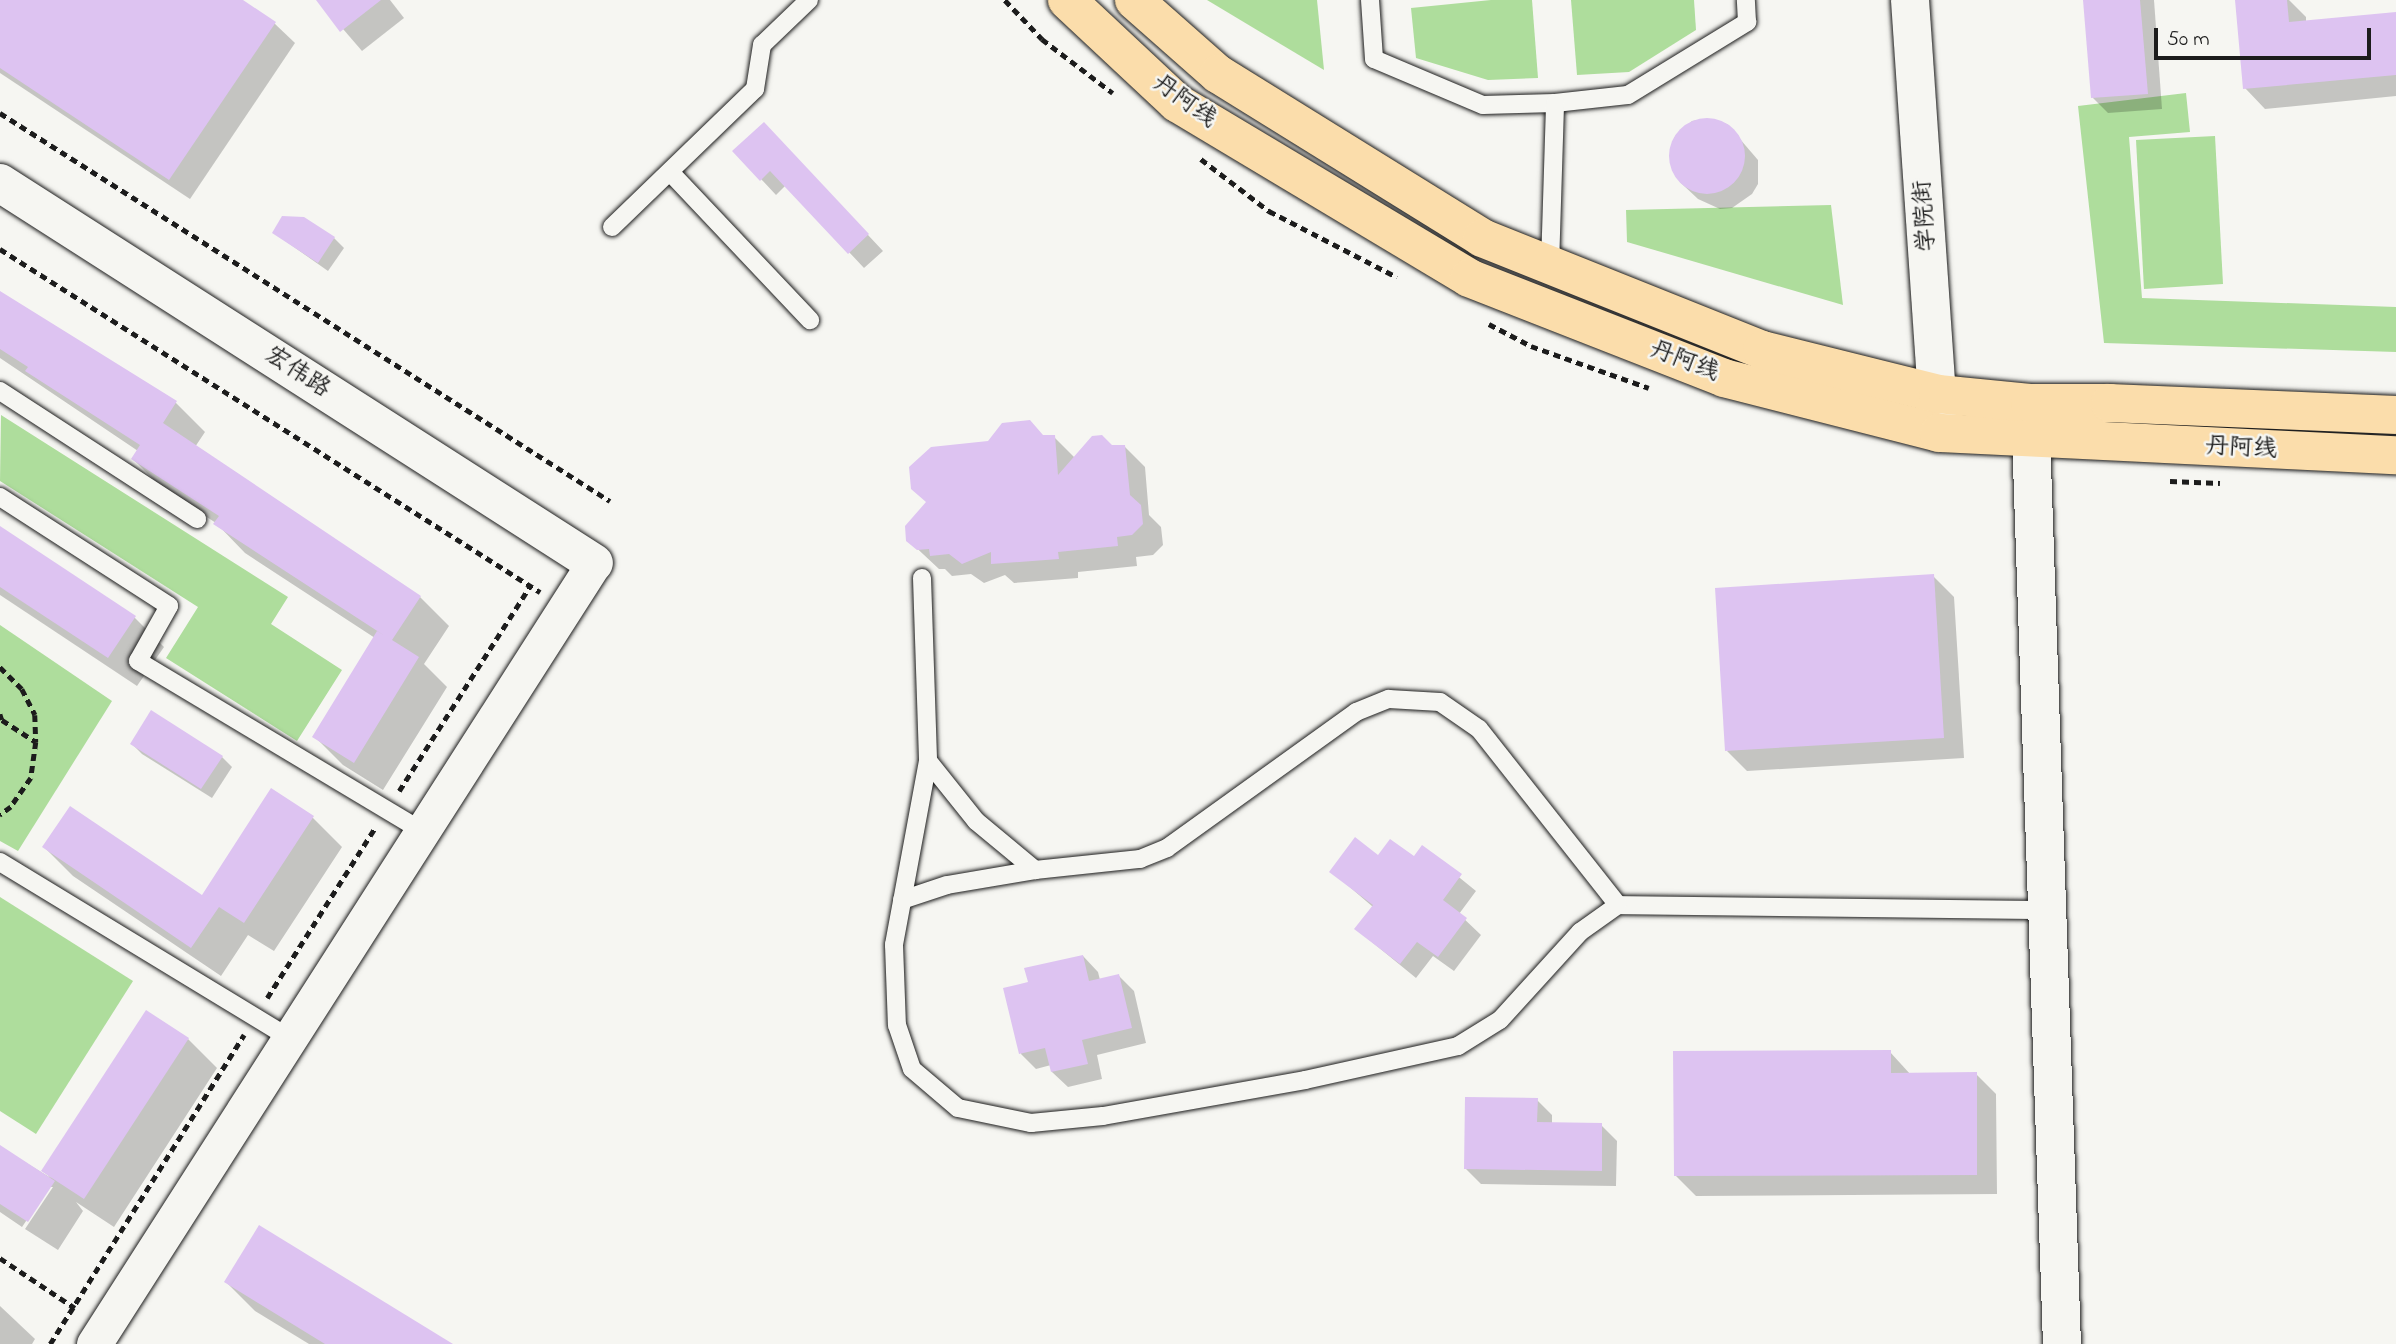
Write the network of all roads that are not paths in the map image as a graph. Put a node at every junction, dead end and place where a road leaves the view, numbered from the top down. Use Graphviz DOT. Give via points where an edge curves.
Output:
graph roads {
  1 [pos="809,0"];
  2 [pos="1067,0"];
  3 [pos="1134,0"];
  4 [pos="1370,0"];
  5 [pos="1746,0"];
  6 [pos="1910,0"];
  7 [pos="1555,103"];
  8 [pos="670,172"];
  9 [pos="0,183"];
  10 [pos="612,227"];
  11 [pos="1550,265"];
  12 [pos="810,320"];
  13 [pos="1,393"];
  14 [pos="1938,394"];
  15 [pos="2396,415"];
  16 [pos="2030,420"];
  17 [pos="1939,433"];
  18 [pos="2396,455"];
  19 [pos="0,497"];
  20 [pos="197,519"];
  21 [pos="594,563"];
  22 [pos="922,578"];
  23 [pos="928,761"];
  24 [pos="422,831"];
  25 [pos="0,862"];
  26 [pos="1035,870"];
  27 [pos="902,900"];
  28 [pos="1618,905"];
  29 [pos="2047,910"];
  30 [pos="289,1038"];
  31 [pos="100,1336"];
  32 [pos="2062,1344"];
  1 -- 8 [label="lane" via="762,45 755,89"];
  2 -- 17 [label="highway, 丹阿线" via="1177,103 1469,278 1724,378"];
  3 -- 11 [label="highway, 丹阿线" via="1218,74 1482,238"];
  4 -- 7 [label="lane" via="1374,59 1483,105"];
  5 -- 7 [label="lane" via="1747,22 1628,95"];
  6 -- 14 [label="street, 学院街"];
  7 -- 11 [label="lane"];
  8 -- 10 [label="lane"];
  8 -- 12 [label="lane"];
  9 -- 21 [label="street, 宏伟路"];
  11 -- 14 [label="highway, 丹阿线" via="1762,350"];
  13 -- 20 [label="lane"];
  14 -- 16 [label="highway, 丹阿线"];
  14 -- 17 [label="street, 学院街"];
  15 -- 16 [label="highway, 丹阿线" via="2110,403"];
  16 -- 17 [label="highway, 丹阿线"];
  16 -- 18 [label="highway, 丹阿线"];
  16 -- 29 [label="street"];
  19 -- 24 [label="lane" via="169,607 138,662"];
  21 -- 24 [label="street"];
  22 -- 23 [label="lane"];
  23 -- 26 [label="lane" via="976,821"];
  23 -- 27 [label="lane"];
  24 -- 30 [label="street"];
  25 -- 30 [label="lane"];
  26 -- 27 [label="lane" via="947,885"];
  26 -- 28 [label="lane" via="1140,859 1167,848 1356,712 1389,699 1440,702 1479,729"];
  27 -- 28 [label="lane" via="894,946 897,1024 912,1069 958,1108 1031,1123 1157,1107 1458,1046 1500,1020 1580,932"];
  28 -- 29 [label="lane"];
  29 -- 32 [label="street"];
  30 -- 31 [label="street"];
}
